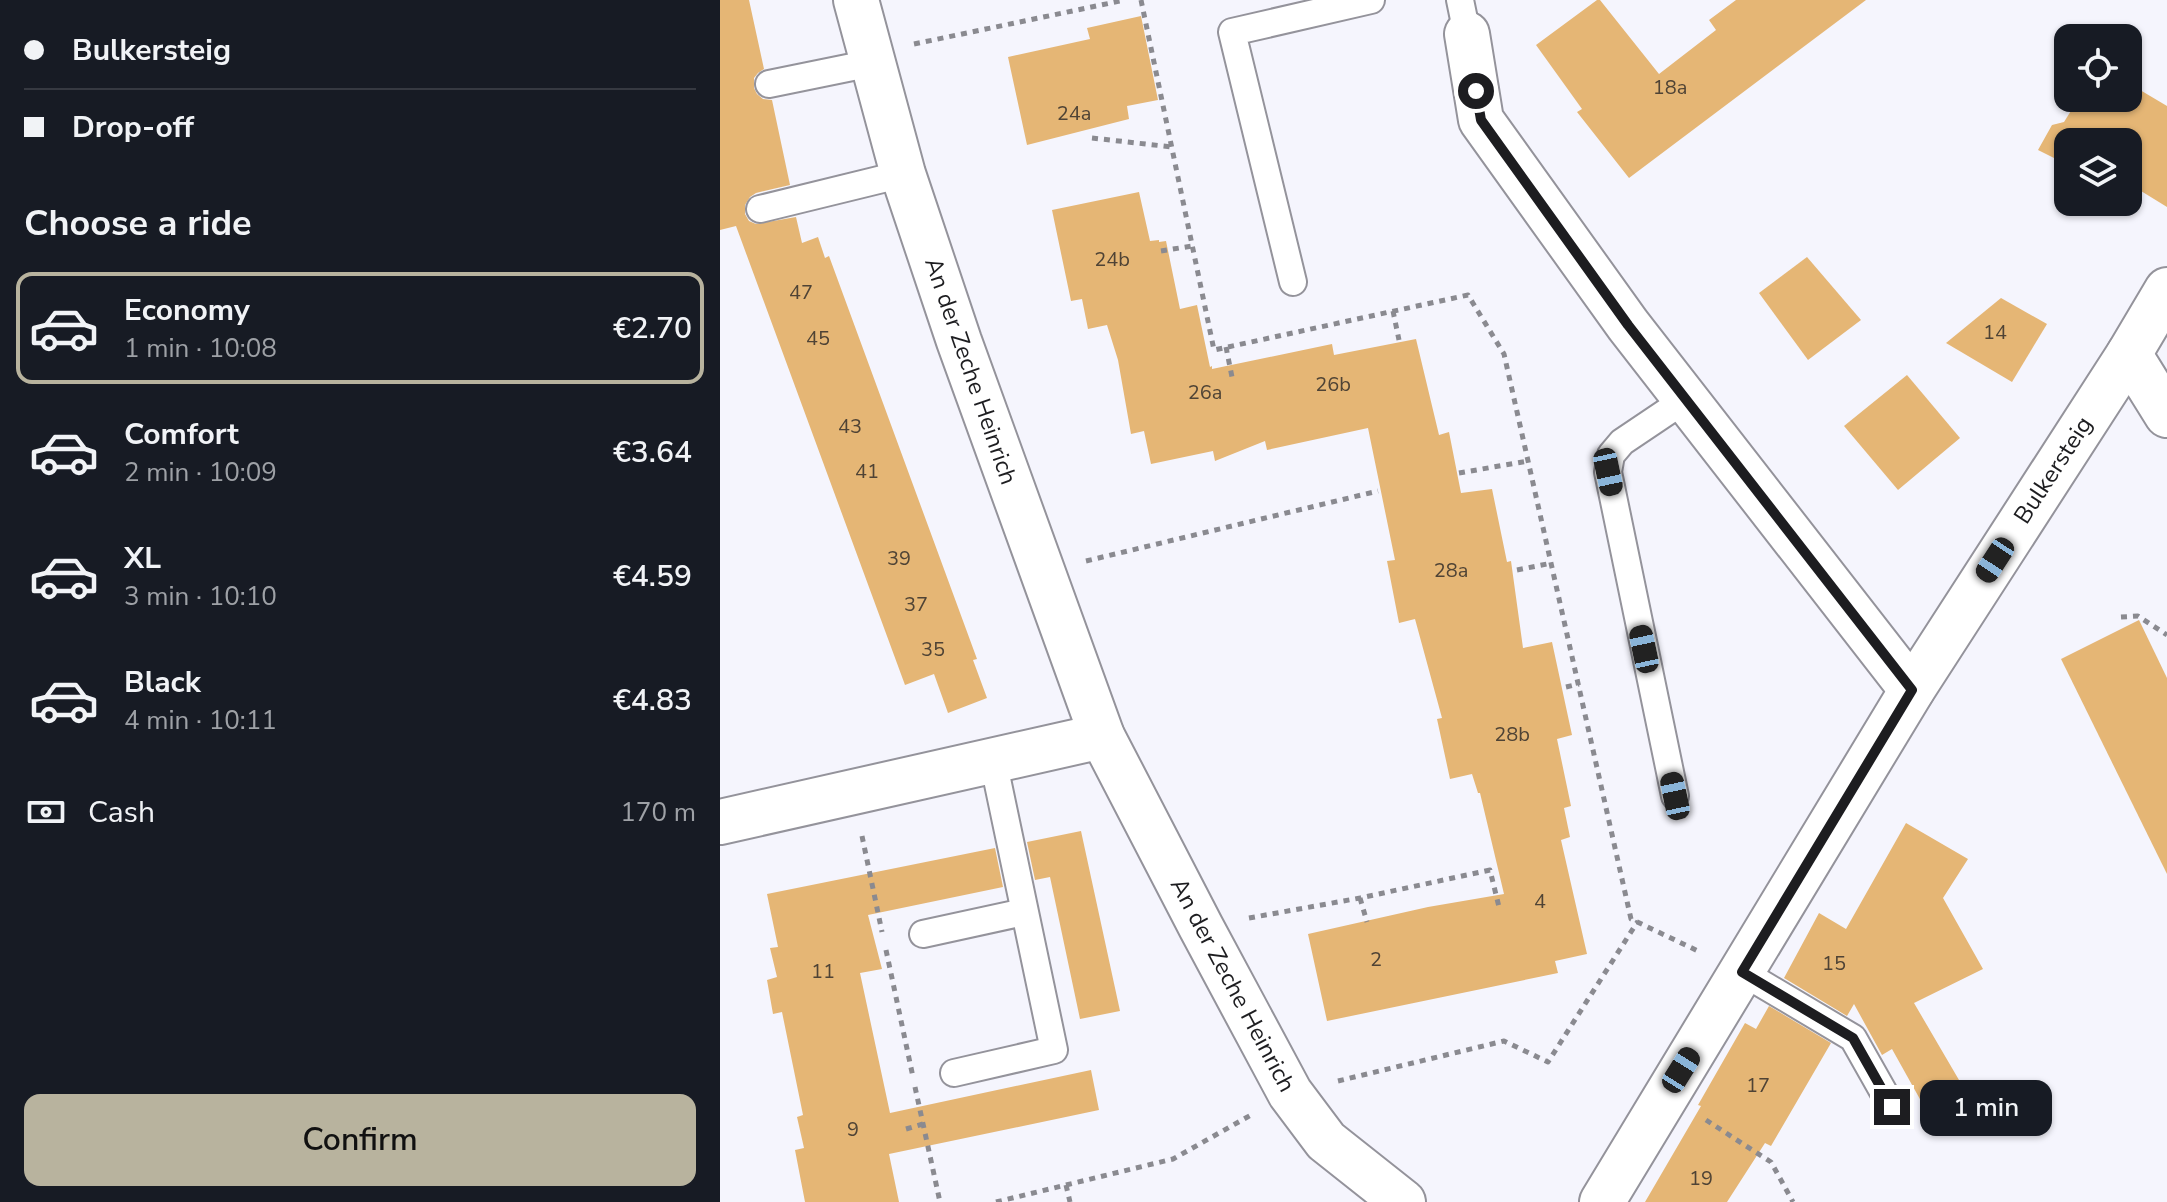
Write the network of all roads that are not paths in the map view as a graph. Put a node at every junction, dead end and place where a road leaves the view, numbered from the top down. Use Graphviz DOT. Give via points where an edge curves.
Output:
graph roads {
  1 [pos="856,0"];
  2 [pos="1371,0"];
  3 [pos="1463,17"];
  4 [pos="871,58"];
  5 [pos="769,84"];
  6 [pos="903,174"];
  7 [pos="760,209"];
  8 [pos="1293,282"];
  9 [pos="2167,290"];
  10 [pos="2129,354"];
  11 [pos="1686,399"];
  12 [pos="2167,415"];
  13 [pos="1912,690"];
  14 [pos="1102,736"];
  15 [pos="993,760"];
  16 [pos="1675,796"];
  17 [pos="720,822"];
  18 [pos="1024,912"];
  19 [pos="923,934"];
  20 [pos="1742,972"];
  21 [pos="954,1073"];
  22 [pos="1892,1107"];
  23 [pos="1403,1202"];
  24 [pos="1602,1202"];
  1 -- 4 [label="street, An der Zeche Heinrich"];
  2 -- 8 [label="lane" via="1232,32"];
  3 -- 11 [label="street" via="1481,120"];
  4 -- 5 [label="lane"];
  4 -- 6 [label="street, An der Zeche Heinrich"];
  6 -- 7 [label="lane"];
  6 -- 14 [label="street, An der Zeche Heinrich"];
  9 -- 10 [label="street, Bulkersteig"];
  10 -- 12 [label="street"];
  10 -- 13 [label="street, Bulkersteig"];
  11 -- 13 [label="street"];
  11 -- 16 [label="lane" via="1622,442 1611,455 1608,472"];
  13 -- 20 [label="street, Bulkersteig"];
  14 -- 15 [label="street"];
  14 -- 23 [label="street, An der Zeche Heinrich" via="1290,1093 1326,1141"];
  15 -- 17 [label="street"];
  15 -- 18 [label="lane"];
  18 -- 19 [label="lane"];
  18 -- 21 [label="lane" via="1054,1050"];
  20 -- 22 [label="lane" via="1853,1038"];
  20 -- 24 [label="street, Bulkersteig"];
}
